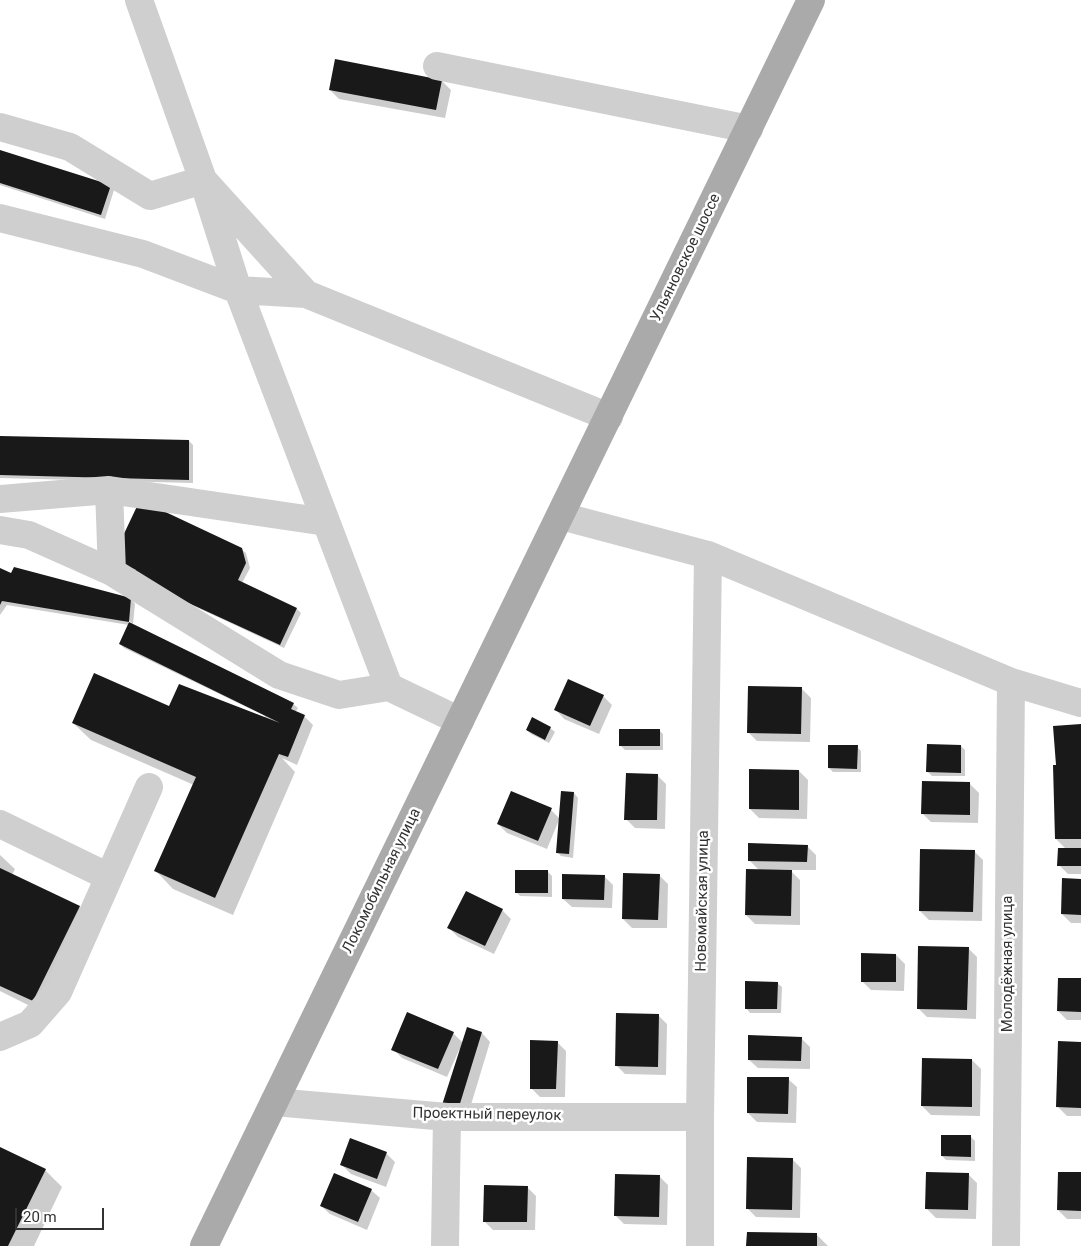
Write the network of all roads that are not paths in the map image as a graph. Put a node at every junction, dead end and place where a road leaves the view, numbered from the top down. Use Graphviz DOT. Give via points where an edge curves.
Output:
graph roads {
  1 [pos="139,0"];
  2 [pos="811,0"];
  3 [pos="437,66"];
  4 [pos="0,128"];
  5 [pos="749,128"];
  6 [pos="203,180"];
  7 [pos="0,218"];
  8 [pos="238,290"];
  9 [pos="306,294"];
  10 [pos="609,417"];
  11 [pos="109,490"];
  12 [pos="0,499"];
  13 [pos="561,516"];
  14 [pos="326,522"];
  15 [pos="0,530"];
  16 [pos="708,555"];
  17 [pos="112,572"];
  18 [pos="1011,682"];
  19 [pos="389,687"];
  20 [pos="1081,703"];
  21 [pos="460,721"];
  22 [pos="149,787"];
  23 [pos="0,824"];
  24 [pos="109,877"];
  25 [pos="0,1037"];
  26 [pos="274,1102"];
  27 [pos="447,1117"];
  28 [pos="700,1117"];
  29 [pos="204,1246"];
  30 [pos="445,1246"];
  31 [pos="700,1246"];
  32 [pos="1006,1246"];
  1 -- 6 [label="street"];
  2 -- 5 [label="main road, Ульяновское шоссе"];
  3 -- 5 [label="street"];
  4 -- 6 [label="street" via="70,147 150,196"];
  5 -- 10 [label="main road, Ульяновское шоссе"];
  6 -- 8 [label="street"];
  6 -- 9 [label="street"];
  7 -- 8 [label="street" via="143,254"];
  8 -- 9 [label="street"];
  8 -- 14 [label="street"];
  9 -- 10 [label="street"];
  10 -- 13 [label="main road, Ульяновское шоссе"];
  11 -- 12 [label="street"];
  11 -- 14 [label="street"];
  11 -- 17 [label="street"];
  13 -- 16 [label="street"];
  13 -- 21 [label="main road, Локомобильная улица"];
  14 -- 19 [label="street"];
  15 -- 17 [label="street" via="29,535"];
  16 -- 18 [label="street"];
  16 -- 28 [label="street, Новомайская улица"];
  17 -- 19 [label="street" via="279,675 339,695"];
  18 -- 20 [label="street"];
  18 -- 32 [label="street, Молодёжная улица"];
  19 -- 21 [label="street"];
  21 -- 26 [label="main road, Локомобильная улица"];
  22 -- 24 [label="street"];
  23 -- 24 [label="street"];
  24 -- 25 [label="street" via="58,992 30,1024"];
  26 -- 27 [label="street, Проектный переулок"];
  26 -- 29 [label="main road, Локомобильная улица"];
  27 -- 28 [label="street, Проектный переулок"];
  27 -- 30 [label="street"];
  28 -- 31 [label="street, Новомайская улица"];
}
